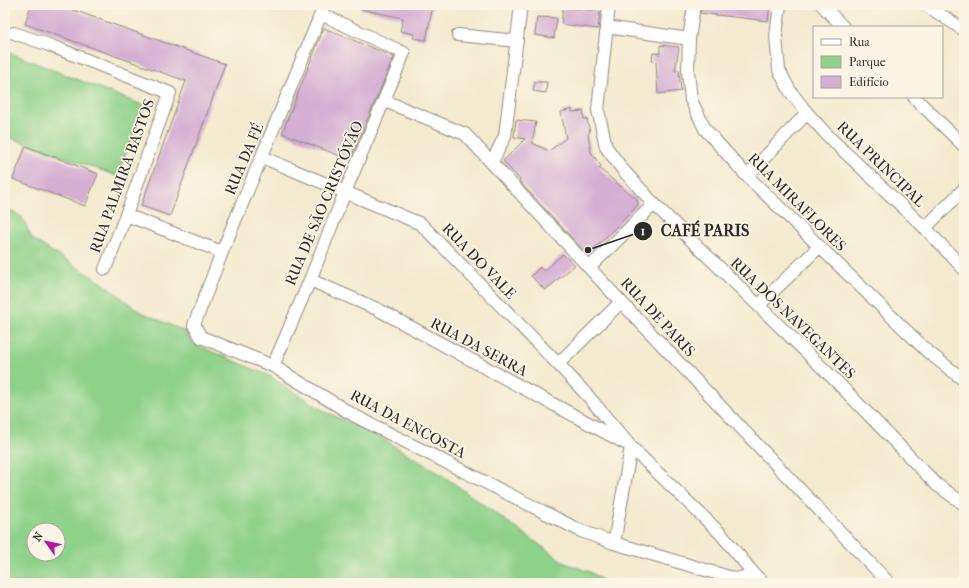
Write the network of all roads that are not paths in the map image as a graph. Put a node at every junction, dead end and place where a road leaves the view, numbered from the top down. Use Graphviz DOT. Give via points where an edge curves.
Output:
graph roads {
  1 [pos="521,5"];
  2 [pos="609,5"];
  3 [pos="694,5"];
  4 [pos="780,5"];
  5 [pos="822,5"];
  6 [pos="926,5"];
  7 [pos="322,9"];
  8 [pos="842,26"];
  9 [pos="606,27"];
  10 [pos="964,30"];
  11 [pos="14,34"];
  12 [pos="458,35"];
  13 [pos="689,39"];
  14 [pos="517,41"];
  15 [pos="915,98"];
  16 [pos="385,101"];
  17 [pos="807,113"];
  18 [pos="964,146"];
  19 [pos="262,157"];
  20 [pos="492,162"];
  21 [pos="747,176"];
  22 [pos="964,189"];
  23 [pos="345,192"];
  24 [pos="654,204"];
  25 [pos="126,215"];
  26 [pos="925,228"];
  27 [pos="819,247"];
  28 [pos="222,252"];
  29 [pos="590,267"];
  30 [pos="105,269"];
  31 [pos="964,269"];
  32 [pos="310,280"];
  33 [pos="621,302"];
  34 [pos="759,305"];
  35 [pos="194,325"];
  36 [pos="558,364"];
  37 [pos="273,366"];
  38 [pos="964,380"];
  39 [pos="631,447"];
  40 [pos="964,504"];
  41 [pos="614,543"];
  42 [pos="754,574"];
  43 [pos="763,583"];
  44 [pos="889,583"];
  1 -- 14 [label="street"];
  2 -- 9 [label="street, RUA DOS NAVEGANTES"];
  3 -- 13 [label="street, RUA MIRAFLORES"];
  4 -- 17 [label="street, RUA PRINCIPAL" via="776,36 779,70 790,91"];
  5 -- 8 [label="street"];
  6 -- 10 [label="street"];
  7 -- 16 [label="street, RUA DE SÃO CRISTÓVÃO" via="404,53"];
  7 -- 19 [label="street, RUA DA FÉ"];
  9 -- 13 [label="street"];
  9 -- 24 [label="street, RUA DOS NAVEGANTES" via="598,110 606,147"];
  11 -- 25 [label="street, RUA PALMIRA BASTOS" via="49,45 170,93"];
  12 -- 14 [label="street"];
  13 -- 21 [label="street, RUA MIRAFLORES" via="688,71 691,100 705,129"];
  14 -- 20 [label="street" via="505,136"];
  15 -- 18 [label="street"];
  16 -- 20 [label="street, RUA DE PARIS" via="465,134"];
  16 -- 23 [label="street, RUA DE SÃO CRISTÓVÃO"];
  17 -- 21 [label="street"];
  17 -- 26 [label="street, RUA PRINCIPAL"];
  19 -- 23 [label="street, RUA DO VALE"];
  19 -- 28 [label="street, RUA DA FÉ"];
  20 -- 29 [label="street, RUA DE PARIS"];
  21 -- 27 [label="street, RUA MIRAFLORES"];
  22 -- 26 [label="street"];
  23 -- 32 [label="street, RUA DE SÃO CRISTÓVÃO"];
  23 -- 36 [label="street, RUA DO VALE" via="421,224"];
  24 -- 29 [label="street"];
  24 -- 34 [label="street, RUA DOS NAVEGANTES"];
  25 -- 28 [label="street"];
  25 -- 30 [label="street, RUA PALMIRA BASTOS"];
  26 -- 31 [label="street, RUA PRINCIPAL"];
  27 -- 34 [label="street"];
  27 -- 38 [label="street, RUA MIRAFLORES" via="928,352"];
  28 -- 35 [label="street, RUA DA FÉ"];
  29 -- 33 [label="street, RUA DE PARIS"];
  32 -- 37 [label="street, RUA DE SÃO CRISTÓVÃO"];
  32 -- 39 [label="street, RUA DA SERRA" via="377,310"];
  33 -- 36 [label="street"];
  33 -- 44 [label="street, RUA DE PARIS"];
  34 -- 40 [label="street, RUA DOS NAVEGANTES" via="937,485"];
  35 -- 37 [label="street, RUA DA ENCOSTA" via="201,337"];
  36 -- 39 [label="street, RUA DO VALE"];
  37 -- 41 [label="street, RUA DA ENCOSTA" via="355,416 582,531"];
  39 -- 41 [label="street"];
  39 -- 42 [label="street" via="721,534"];
  41 -- 42 [label="street, RUA DA ENCOSTA" via="736,579"];
  42 -- 43 [label="street"];
}
